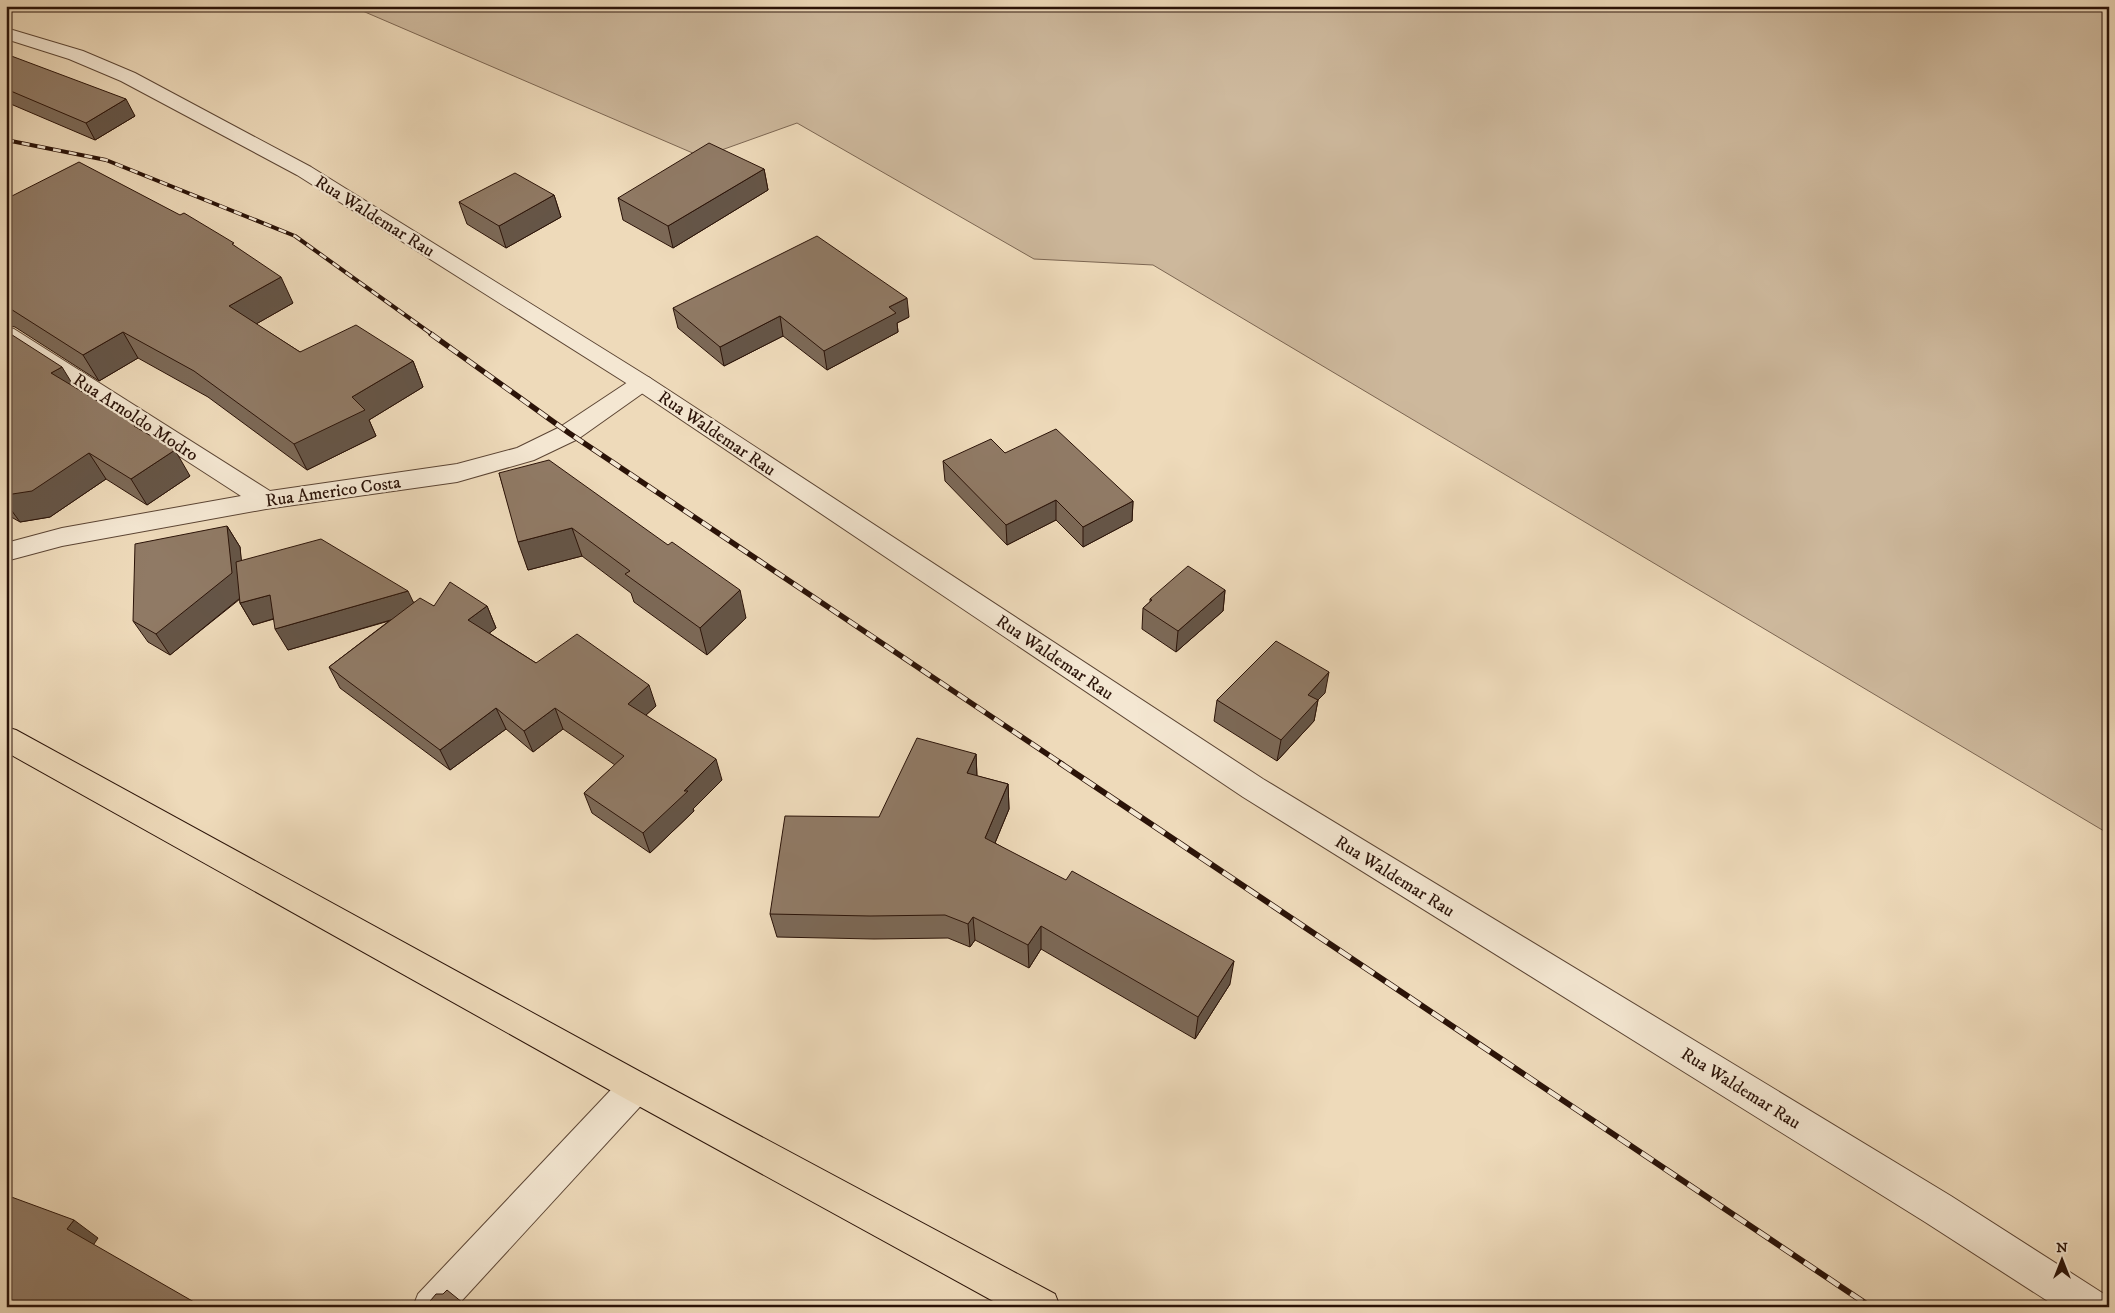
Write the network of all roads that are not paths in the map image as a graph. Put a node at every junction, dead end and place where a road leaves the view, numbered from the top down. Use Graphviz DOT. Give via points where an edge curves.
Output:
graph roads {
  1 [pos="6,33"];
  2 [pos="6,334"];
  3 [pos="642,383"];
  4 [pos="266,500"];
  5 [pos="6,552"];
  6 [pos="6,738"];
  7 [pos="636,1087"];
  8 [pos="431,1307"];
  9 [pos="1042,1307"];
  10 [pos="2091,1307"];
  1 -- 3 [label="street, Rua Waldemar Rau" via="76,55 128,77 304,171"];
  2 -- 4 [label="street, Rua Arnoldo Modro"];
  3 -- 4 [label="street, Rua Americo Costa" via="569,433 525,454 457,473"];
  3 -- 10 [label="street, Rua Waldemar Rau" via="1253,788 1938,1209"];
  4 -- 5 [label="street, Rua Americo Costa" via="62,537"];
  6 -- 7 [label="highway"];
  7 -- 8 [label="street"];
  7 -- 9 [label="highway"];
}
